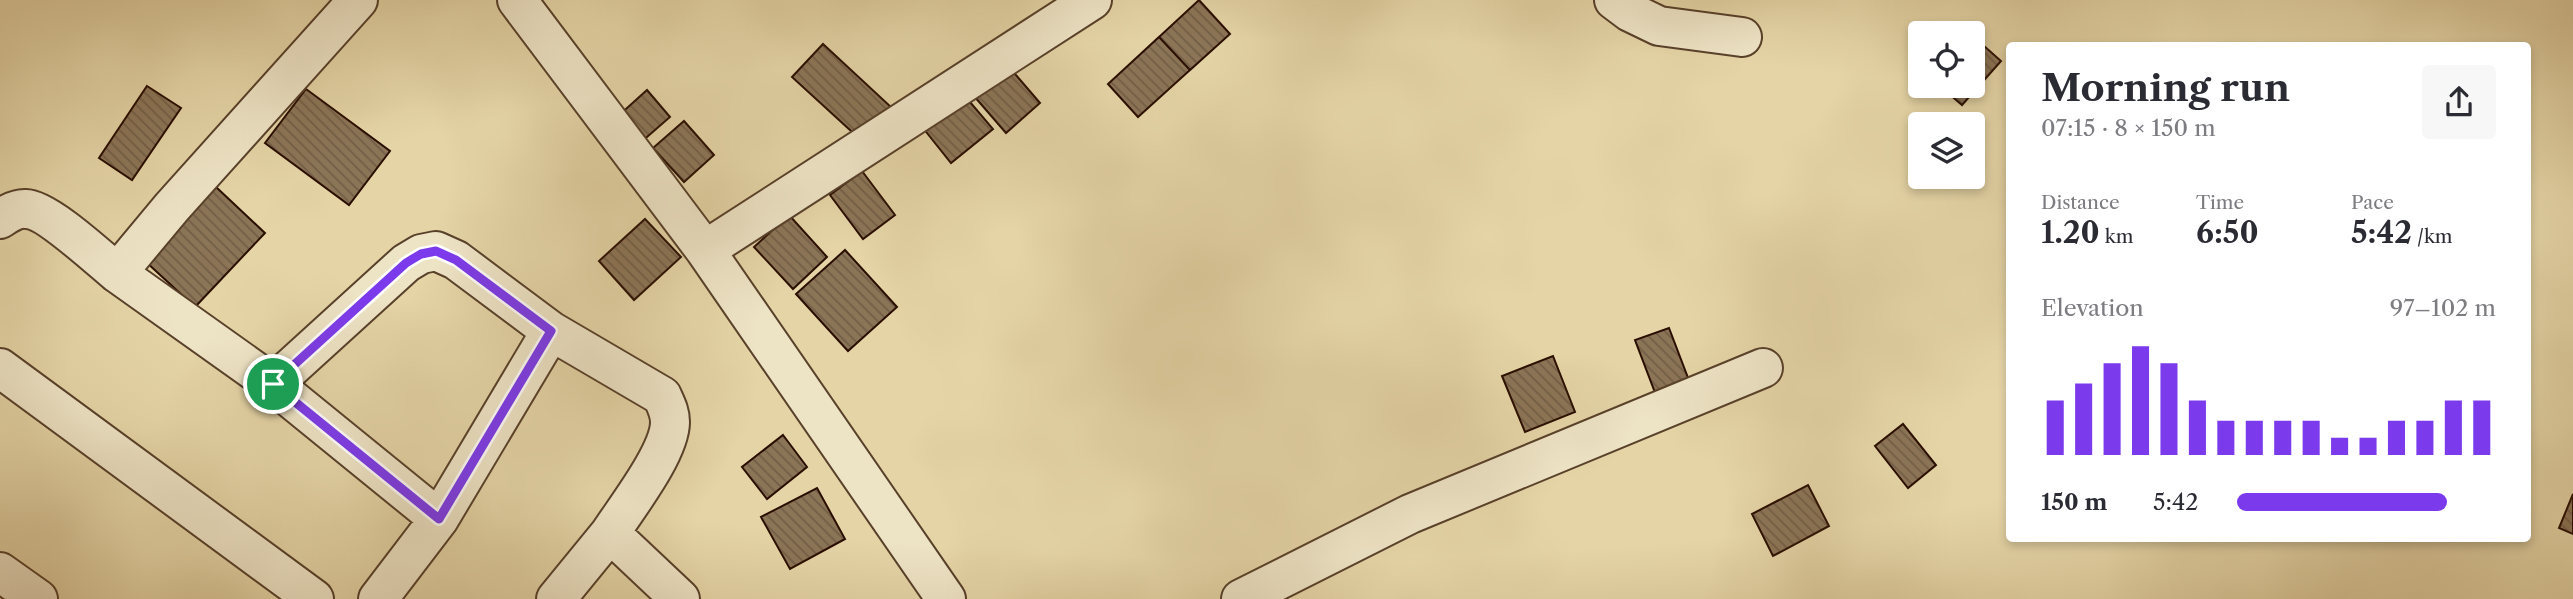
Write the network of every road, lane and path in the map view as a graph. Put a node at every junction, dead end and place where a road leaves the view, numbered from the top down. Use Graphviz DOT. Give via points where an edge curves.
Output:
graph roads {
  1 [pos="358,0"];
  2 [pos="517,0"];
  3 [pos="1092,0"];
  4 [pos="1614,0"];
  5 [pos="1742,37"];
  6 [pos="0,219"];
  7 [pos="705,250"];
  8 [pos="117,273"];
  9 [pos="551,331"];
  10 [pos="0,368"];
  11 [pos="1763,368"];
  12 [pos="273,384"];
  13 [pos="439,519"];
  14 [pos="610,533"];
  15 [pos="0,572"];
  16 [pos="38,599"];
  17 [pos="314,599"];
  18 [pos="378,599"];
  19 [pos="556,599"];
  20 [pos="680,599"];
  21 [pos="946,599"];
  22 [pos="1241,599"];
  1 -- 8 [label="street"];
  2 -- 7 [label="street"];
  3 -- 7 [label="street"];
  4 -- 5 [label="street" via="1659,26"];
  6 -- 8 [label="street" via="27,208 49,218"];
  7 -- 21 [label="street"];
  8 -- 12 [label="street"];
  9 -- 12 [label="street" via="456,260 436,251 406,263"];
  9 -- 13 [label="street"];
  9 -- 14 [label="street" via="662,396 669,411 664,449"];
  10 -- 17 [label="street"];
  11 -- 22 [label="street" via="1410,514"];
  12 -- 13 [label="street"];
  13 -- 18 [label="street"];
  14 -- 19 [label="street"];
  14 -- 20 [label="street"];
  15 -- 16 [label="street"];
}
